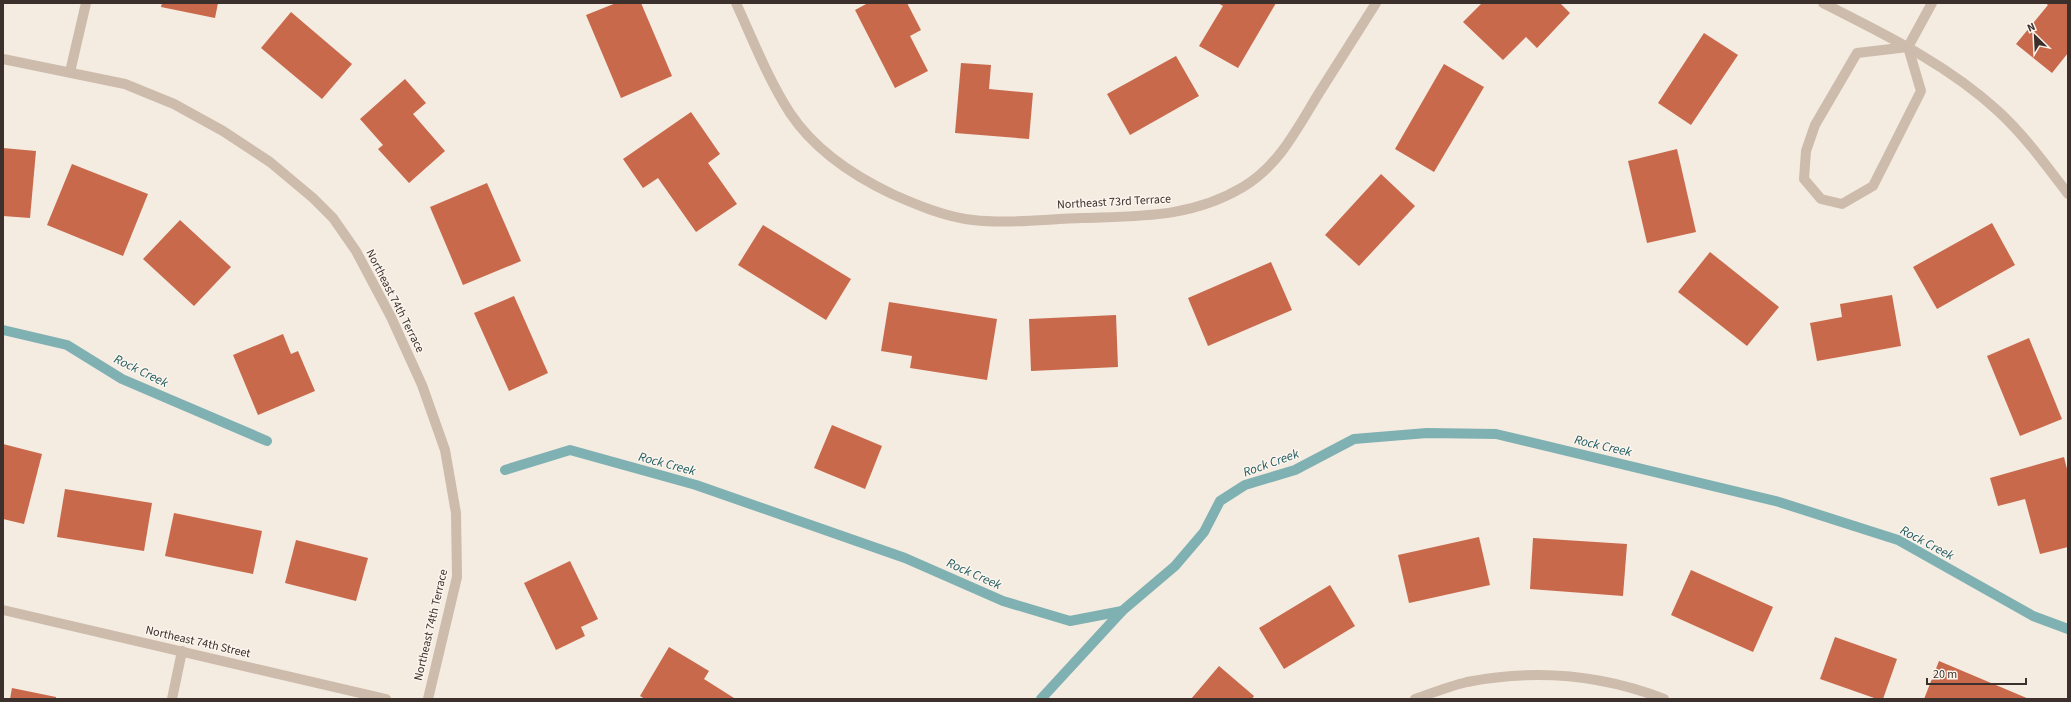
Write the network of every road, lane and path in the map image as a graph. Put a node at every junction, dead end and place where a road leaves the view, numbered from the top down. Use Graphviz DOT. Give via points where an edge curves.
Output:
graph roads {
  1 [pos="86,3"];
  2 [pos="736,3"];
  3 [pos="1376,3"];
  4 [pos="1823,3"];
  5 [pos="1932,3"];
  6 [pos="1908,47"];
  7 [pos="3,59"];
  8 [pos="70,72"];
  9 [pos="2068,194"];
  10 [pos="3,610"];
  11 [pos="182,652"];
  12 [pos="172,699"];
  13 [pos="386,699"];
  14 [pos="428,699"];
  15 [pos="1415,699"];
  16 [pos="1664,699"];
  1 -- 8 [label="street"];
  2 -- 3 [label="street, Northeast 73rd Terrace" via="767,73 791,115 823,150 862,179 926,208 971,220 1017,222 1160,215 1204,206 1244,186 1278,158"];
  4 -- 6 [label="street"];
  5 -- 6 [label="street"];
  6 -- 6 [label="street" via="1857,53 1815,125 1806,152 1804,178 1821,199 1842,204 1873,186 1921,91"];
  6 -- 9 [label="street" via="1964,82 1998,111 2029,143"];
  7 -- 8 [label="street, Northeast 74th Terrace"];
  8 -- 14 [label="street, Northeast 74th Terrace" via="125,84 174,104 224,131 270,162 313,198 333,218 356,252 391,317 422,385 445,450 456,513 457,577"];
  10 -- 11 [label="street, Northeast 74th Street"];
  11 -- 12 [label="street"];
  11 -- 13 [label="street, Northeast 74th Street"];
  15 -- 16 [label="street" via="1466,682 1510,675 1555,674 1600,679"];
}
